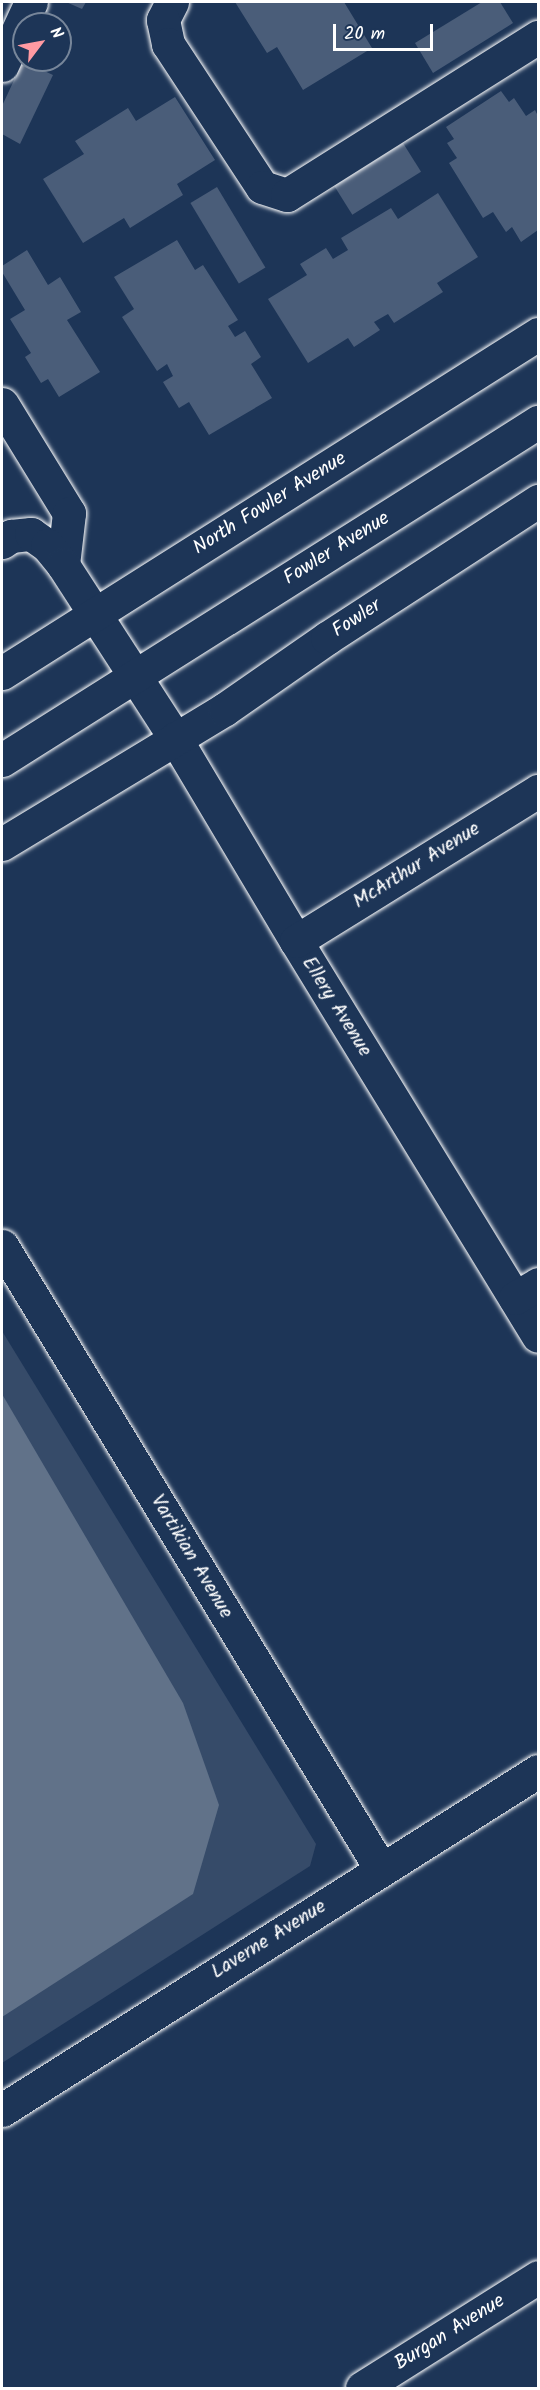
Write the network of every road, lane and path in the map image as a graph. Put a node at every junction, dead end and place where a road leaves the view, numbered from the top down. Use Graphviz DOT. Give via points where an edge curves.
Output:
graph roads {
  1 [pos="31,2"];
  2 [pos="172,2"];
  3 [pos="538,37"];
  4 [pos="2,65"];
  5 [pos="538,334"];
  6 [pos="2,404"];
  7 [pos="538,422"];
  8 [pos="538,501"];
  9 [pos="5,532"];
  10 [pos="63,565"];
  11 [pos="96,614"];
  12 [pos="2,673"];
  13 [pos="135,676"];
  14 [pos="176,738"];
  15 [pos="2,760"];
  16 [pos="538,791"];
  17 [pos="2,843"];
  18 [pos="296,941"];
  19 [pos="2,1246"];
  20 [pos="527,1291"];
  21 [pos="538,1336"];
  22 [pos="538,1771"];
  23 [pos="381,1869"];
  24 [pos="2,2110"];
  25 [pos="538,2277"];
  26 [pos="362,2388"];
  1 -- 4 [label="street"];
  2 -- 3 [label="street" via="163,20 168,44 262,187 287,195"];
  5 -- 11 [label="street, North Fowler Avenue"];
  6 -- 10 [label="street" via="69,513"];
  7 -- 13 [label="street, Fowler Avenue"];
  8 -- 14 [label="street, Fowler"];
  9 -- 10 [label="street, Ellery Avenue" via="31,534 47,545"];
  10 -- 11 [label="street, Ellery Avenue"];
  11 -- 12 [label="street, North Fowler Avenue"];
  11 -- 13 [label="street, Ellery Avenue"];
  13 -- 14 [label="street, Ellery Avenue"];
  13 -- 15 [label="street"];
  14 -- 17 [label="street, Fowler"];
  14 -- 18 [label="street, Ellery Avenue"];
  16 -- 18 [label="street, McArthur Avenue"];
  18 -- 20 [label="street, Ellery Avenue"];
  19 -- 23 [label="street, Vartikian Avenue"];
  20 -- 21 [label="street, Ellery Avenue"];
  22 -- 23 [label="street, Laverne Avenue"];
  23 -- 24 [label="street, Laverne Avenue"];
  25 -- 26 [label="street, Burgan Avenue"];
}
